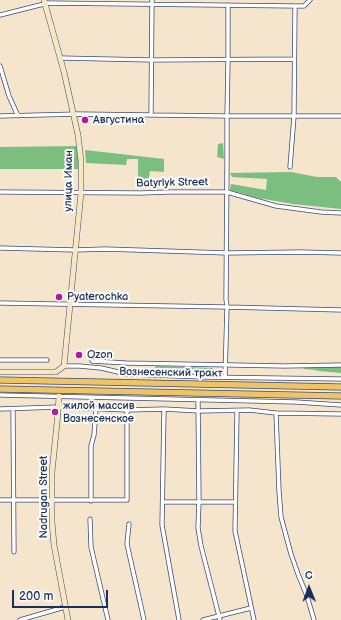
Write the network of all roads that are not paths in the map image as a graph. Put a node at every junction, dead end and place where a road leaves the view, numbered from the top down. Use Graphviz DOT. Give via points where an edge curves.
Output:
graph roads {
  1 [pos="310,0"];
  2 [pos="45,1"];
  3 [pos="152,2"];
  4 [pos="228,5"];
  5 [pos="295,6"];
  6 [pos="0,15"];
  7 [pos="60,58"];
  8 [pos="294,59"];
  9 [pos="152,60"];
  10 [pos="228,60"];
  11 [pos="0,66"];
  12 [pos="73,114"];
  13 [pos="151,115"];
  14 [pos="0,116"];
  15 [pos="18,116"];
  16 [pos="227,116"];
  17 [pos="294,116"];
  18 [pos="341,116"];
  19 [pos="290,167"];
  20 [pos="0,192"];
  21 [pos="227,192"];
  22 [pos="81,193"];
  23 [pos="341,213"];
  24 [pos="0,248"];
  25 [pos="75,250"];
  26 [pos="227,253"];
  27 [pos="341,253"];
  28 [pos="0,303"];
  29 [pos="70,304"];
  30 [pos="228,307"];
  31 [pos="341,310"];
  32 [pos="0,360"];
  33 [pos="47,360"];
  34 [pos="92,361"];
  35 [pos="225,365"];
  36 [pos="341,365"];
  37 [pos="64,366"];
  38 [pos="0,372"];
  39 [pos="225,377"];
  40 [pos="341,379"];
  41 [pos="0,380"];
  42 [pos="341,387"];
  43 [pos="0,389"];
  44 [pos="0,395"];
  45 [pos="59,396"];
  46 [pos="341,396"];
  47 [pos="198,400"];
  48 [pos="341,405"];
  49 [pos="58,407"];
  50 [pos="13,408"];
  51 [pos="0,409"];
  52 [pos="164,409"];
  53 [pos="96,410"];
  54 [pos="127,410"];
  55 [pos="199,411"];
  56 [pos="237,411"];
  57 [pos="276,413"];
  58 [pos="341,414"];
  59 [pos="0,500"];
  60 [pos="14,500"];
  61 [pos="52,500"];
  62 [pos="91,501"];
  63 [pos="163,502"];
  64 [pos="199,502"];
  65 [pos="235,502"];
  66 [pos="90,519"];
  67 [pos="129,524"];
  68 [pos="14,552"];
  69 [pos="65,607"];
  70 [pos="251,608"];
  71 [pos="219,618"];
  72 [pos="20,620"];
  73 [pos="68,620"];
  74 [pos="108,620"];
  75 [pos="144,620"];
  76 [pos="179,620"];
  77 [pos="203,620"];
  78 [pos="254,620"];
  79 [pos="314,620"];
  1 -- 5 [label="street" via="304,6"];
  2 -- 3 [label="street"];
  2 -- 6 [label="street"];
  2 -- 7 [label="street, улица Иман"];
  3 -- 4 [label="street"];
  3 -- 9 [label="street"];
  4 -- 5 [label="street"];
  4 -- 10 [label="street"];
  5 -- 8 [label="street"];
  7 -- 9 [label="street"];
  7 -- 12 [label="street, улица Иман"];
  8 -- 10 [label="street"];
  8 -- 17 [label="street"];
  9 -- 10 [label="street"];
  9 -- 13 [label="street"];
  10 -- 16 [label="street"];
  11 -- 15 [label="street"];
  12 -- 13 [label="street"];
  12 -- 15 [label="street"];
  12 -- 22 [label="street, улица Иман" via="82,162"];
  13 -- 16 [label="street"];
  14 -- 15 [label="street"];
  16 -- 17 [label="street"];
  16 -- 21 [label="street"];
  17 -- 18 [label="street"];
  17 -- 19 [label="street"];
  20 -- 22 [label="street, Batyrlyk Street"];
  21 -- 22 [label="street, Batyrlyk Street"];
  21 -- 23 [label="street, Batyrlyk Street" via="276,206"];
  21 -- 26 [label="street"];
  22 -- 25 [label="street, улица Иман"];
  24 -- 25 [label="street"];
  25 -- 26 [label="street"];
  25 -- 29 [label="street, улица Иман"];
  26 -- 27 [label="street"];
  26 -- 30 [label="street"];
  28 -- 29 [label="street"];
  29 -- 30 [label="street"];
  29 -- 37 [label="street, улица Иман"];
  30 -- 31 [label="street"];
  30 -- 35 [label="street"];
  32 -- 33 [label="street"];
  34 -- 35 [label="street"];
  35 -- 36 [label="street"];
  35 -- 39 [label="street"];
  37 -- 38 [label="street" via="56,372"];
  37 -- 39 [label="street" via="101,368 127,374"];
  39 -- 40 [label="street"];
  41 -- 42 [label="main road, Вознесенский тракт"];
  43 -- 46 [label="main road, Вознесенский тракт"];
  44 -- 45 [label="street"];
  45 -- 47 [label="street"];
  45 -- 49 [label="street, Nadrugan Street"];
  47 -- 48 [label="street"];
  47 -- 55 [label="street"];
  49 -- 50 [label="street"];
  49 -- 53 [label="street"];
  49 -- 61 [label="street, Nadrugan Street"];
  50 -- 51 [label="street"];
  50 -- 60 [label="street"];
  52 -- 54 [label="street"];
  52 -- 55 [label="street"];
  52 -- 63 [label="street"];
  53 -- 54 [label="street"];
  53 -- 62 [label="street" via="91,446"];
  54 -- 62 [label="street" via="127,500"];
  55 -- 56 [label="street"];
  55 -- 64 [label="street"];
  56 -- 57 [label="street"];
  56 -- 65 [label="street"];
  57 -- 58 [label="street"];
  57 -- 79 [label="street" via="281,517"];
  59 -- 60 [label="street"];
  60 -- 61 [label="street"];
  60 -- 68 [label="street"];
  61 -- 62 [label="street"];
  61 -- 69 [label="street, Nadrugan Street" via="54,545"];
  63 -- 64 [label="street"];
  63 -- 76 [label="street" via="162,526"];
  64 -- 65 [label="street"];
  64 -- 71 [label="street" via="198,528 201,546"];
  65 -- 70 [label="street" via="235,531"];
  66 -- 74 [label="street" via="91,547"];
  67 -- 75 [label="street" via="127,544"];
  69 -- 72 [label="street"];
  69 -- 73 [label="street, Nadrugan Street"];
  70 -- 71 [label="street"];
  70 -- 78 [label="street"];
  71 -- 77 [label="street"];
}
